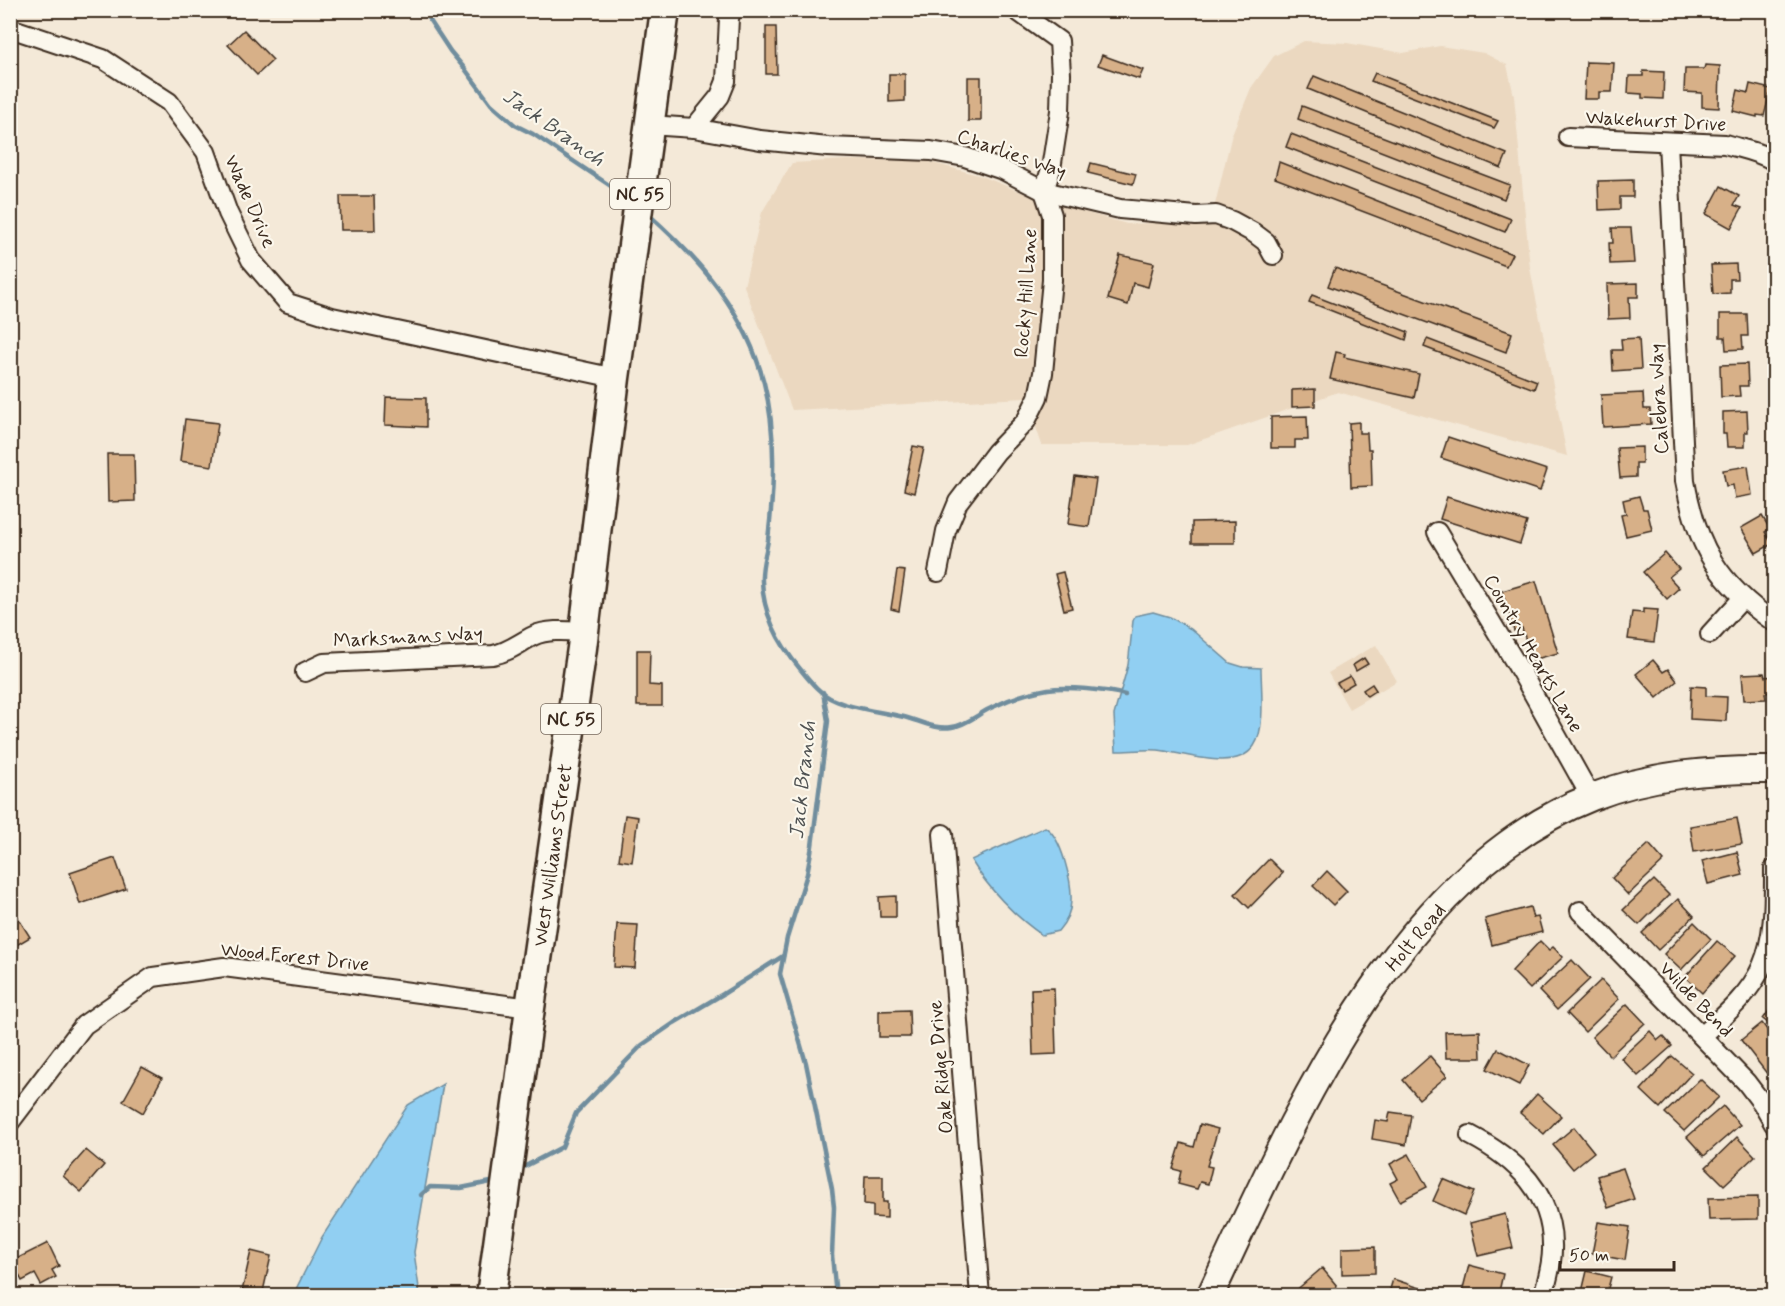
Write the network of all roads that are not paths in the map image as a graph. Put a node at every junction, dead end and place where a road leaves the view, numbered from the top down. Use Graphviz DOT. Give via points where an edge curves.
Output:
graph roads {
  1 [pos="665,10"];
  2 [pos="732,10"];
  3 [pos="1016,10"];
  4 [pos="10,28"];
  5 [pos="649,125"];
  6 [pos="694,128"];
  7 [pos="1568,137"];
  8 [pos="1668,142"];
  9 [pos="1774,161"];
  10 [pos="1044,191"];
  11 [pos="1273,255"];
  12 [pos="615,378"];
  13 [pos="1437,532"];
  14 [pos="938,572"];
  15 [pos="1742,599"];
  16 [pos="1774,622"];
  17 [pos="582,632"];
  18 [pos="1710,634"];
  19 [pos="305,672"];
  20 [pos="1774,770"];
  21 [pos="1591,797"];
  22 [pos="943,834"];
  23 [pos="1774,869"];
  24 [pos="1580,911"];
  25 [pos="530,1008"];
  26 [pos="1702,1036"];
  27 [pos="10,1122"];
  28 [pos="1774,1124"];
  29 [pos="1470,1135"];
  30 [pos="491,1296"];
  31 [pos="980,1296"];
  32 [pos="1210,1296"];
  33 [pos="1543,1296"];
  1 -- 5 [label="main road, NC 55"];
  2 -- 6 [label="street" via="726,81 720,96"];
  3 -- 10 [label="street" via="1059,41 1060,111"];
  4 -- 12 [label="street, Wade Drive" via="103,59 169,102 206,152 228,213 251,260 288,303 332,317"];
  5 -- 6 [label="street, Charlies Way"];
  5 -- 12 [label="main road, NC 55"];
  6 -- 10 [label="street, Charlies Way" via="760,140 931,151 965,157 1003,170"];
  7 -- 8 [label="street, Wakehurst Drive"];
  8 -- 9 [label="street, Wakehurst Drive" via="1725,144"];
  8 -- 15 [label="street, Calebra Way" via="1685,481 1700,538"];
  10 -- 11 [label="street, Charlies Way" via="1120,209 1216,215 1254,233 1266,242"];
  10 -- 14 [label="street, Rocky Hill Lane" via="1052,215 1052,280 1038,397 1026,421 996,452 958,502 946,531"];
  12 -- 17 [label="main road, West Williams Street / NC 55"];
  13 -- 21 [label="street, Country Hearts Lane"];
  15 -- 16 [label="street, Calebra Way"];
  15 -- 18 [label="street"];
  17 -- 19 [label="street, Marksmans Way" via="536,634 494,655 324,663"];
  17 -- 25 [label="main road, West Williams Street / NC 55"];
  20 -- 21 [label="street, Holt Road" via="1692,773 1645,781"];
  21 -- 32 [label="street, Holt Road" via="1541,822 1467,877 1387,969 1349,1023 1297,1117"];
  22 -- 31 [label="street, Oak Ridge Drive"];
  23 -- 26 [label="street" via="1771,928 1762,966 1739,999"];
  24 -- 26 [label="street, Wilde Bend"];
  25 -- 27 [label="street, Wood Forest Drive" via="224,968 153,977 84,1024"];
  25 -- 30 [label="main road, West Williams Street / NC 55"];
  26 -- 28 [label="street, Wilde Bend" via="1746,1082"];
  29 -- 33 [label="street" via="1497,1149 1521,1171 1543,1202 1552,1250"];
}
